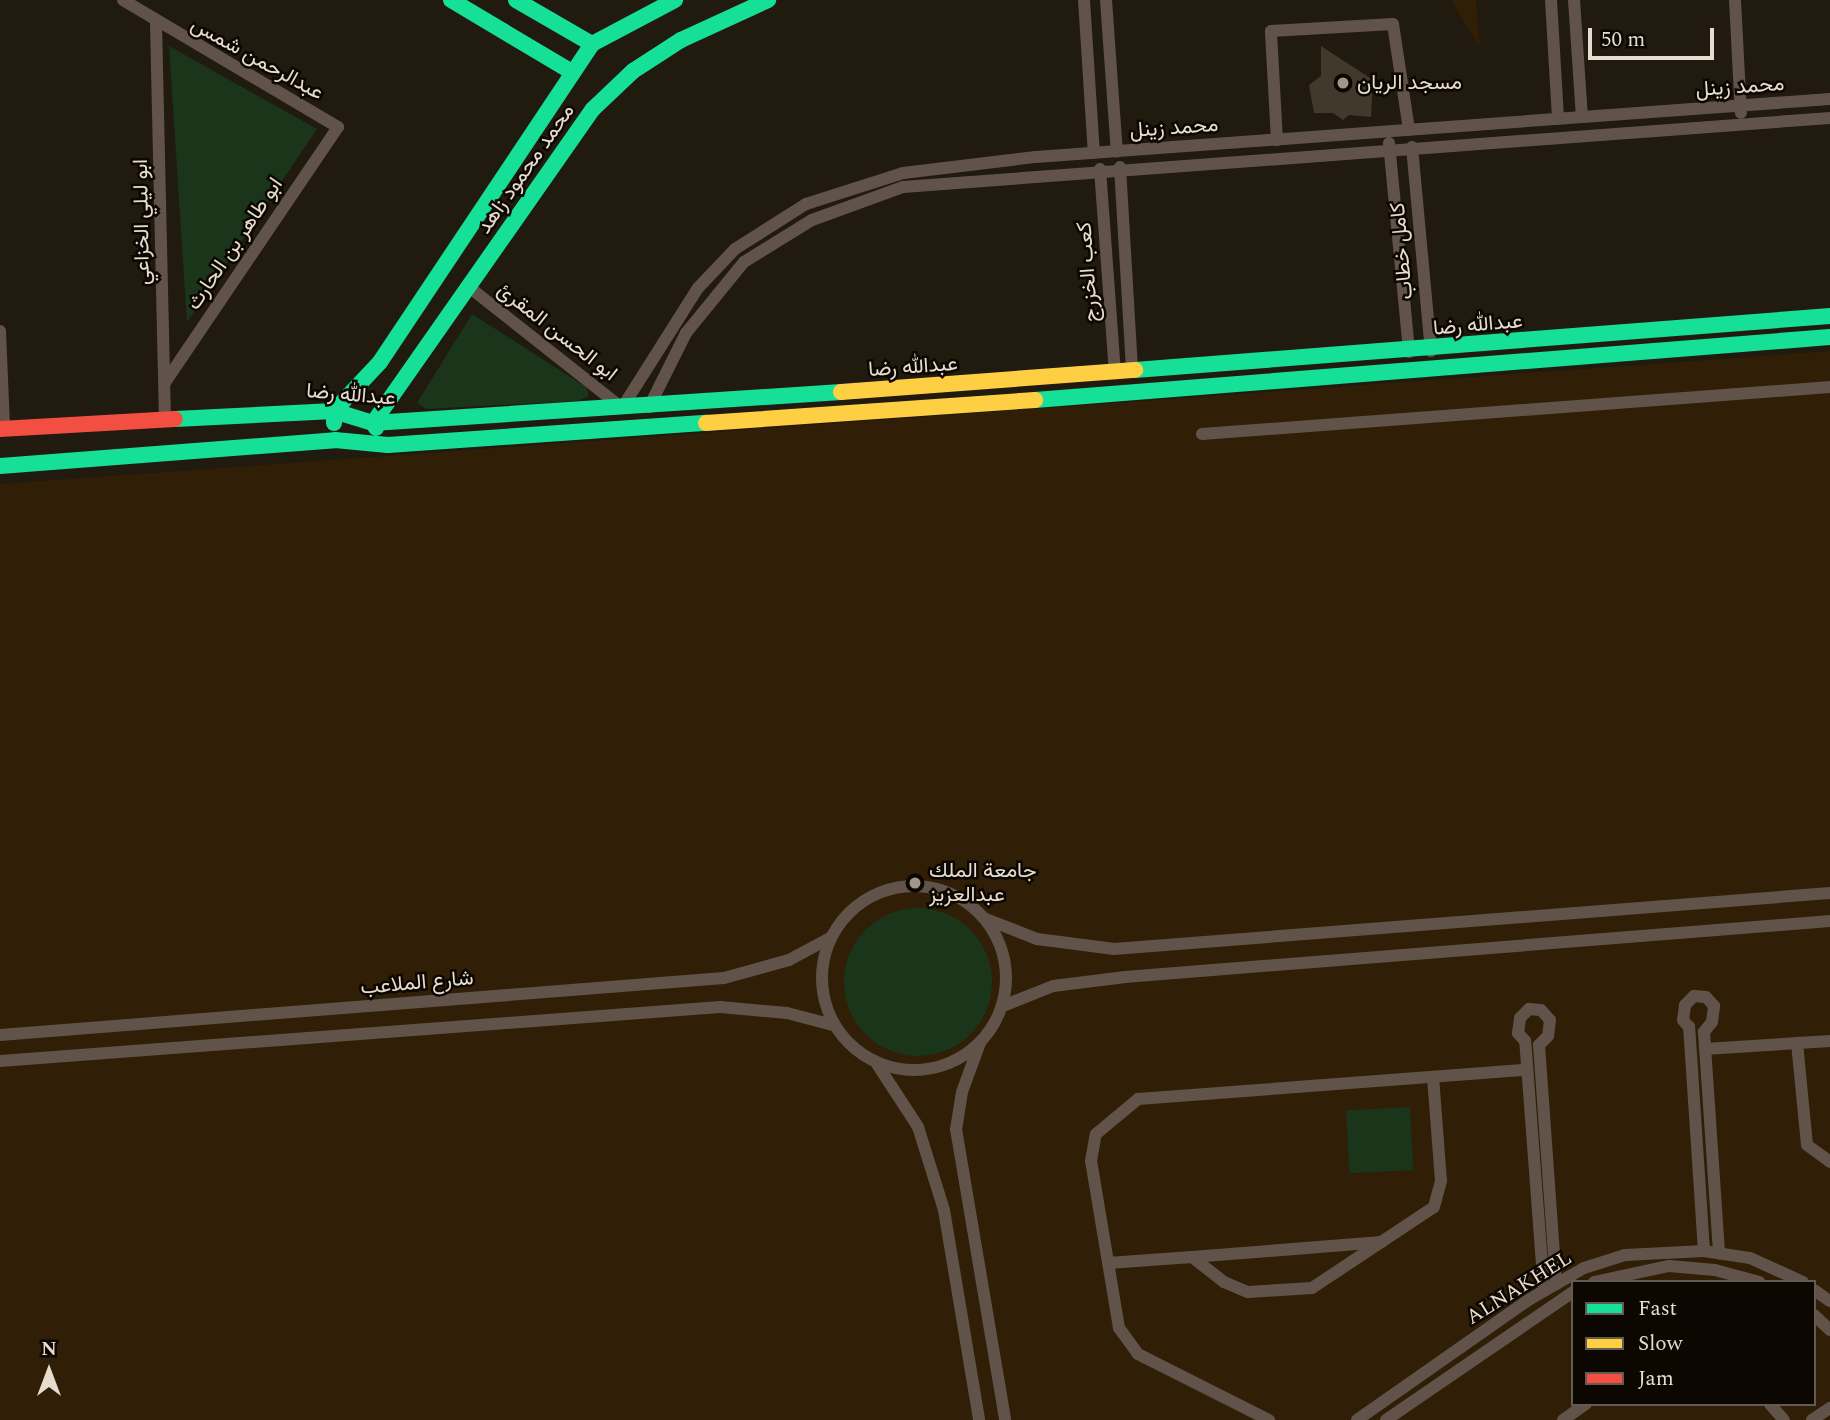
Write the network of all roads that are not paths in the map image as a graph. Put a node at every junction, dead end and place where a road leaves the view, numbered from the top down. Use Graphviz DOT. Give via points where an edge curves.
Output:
graph roads {
  1 [pos="123,0"];
  2 [pos="451,0"];
  3 [pos="516,0"];
  4 [pos="675,0"];
  5 [pos="768,0"];
  6 [pos="1084,0"];
  7 [pos="1106,0"];
  8 [pos="1551,0"];
  9 [pos="1574,0"];
  10 [pos="1735,0"];
  11 [pos="156,24"];
  12 [pos="592,44"];
  13 [pos="572,72"];
  14 [pos="1830,99"];
  15 [pos="1740,106"];
  16 [pos="1582,117"];
  17 [pos="1830,118"];
  18 [pos="1558,119"];
  19 [pos="1742,124"];
  20 [pos="338,127"];
  21 [pos="1409,130"];
  22 [pos="1388,132"];
  23 [pos="1277,140"];
  24 [pos="1412,147"];
  25 [pos="1390,148"];
  26 [pos="1118,152"];
  27 [pos="1094,153"];
  28 [pos="1120,167"];
  29 [pos="1100,169"];
  30 [pos="469,287"];
  31 [pos="1830,316"];
  32 [pos="0,331"];
  33 [pos="1830,337"];
  34 [pos="1431,351"];
  35 [pos="1409,352"];
  36 [pos="1132,371"];
  37 [pos="1115,373"];
  38 [pos="165,383"];
  39 [pos="1830,387"];
  40 [pos="649,407"];
  41 [pos="622,408"];
  42 [pos="334,411"];
  43 [pos="165,419"];
  44 [pos="373,422"];
  45 [pos="2,428"];
  46 [pos="1202,434"];
  47 [pos="335,440"];
  48 [pos="388,445"];
  49 [pos="0,466"];
  50 [pos="1830,893"];
  51 [pos="986,919"];
  52 [pos="1830,921"];
  53 [pos="830,938"];
  54 [pos="1003,1006"];
  55 [pos="833,1025"];
  56 [pos="0,1035"];
  57 [pos="1830,1041"];
  58 [pos="1797,1043"];
  59 [pos="980,1044"];
  60 [pos="1705,1049"];
  61 [pos="0,1061"];
  62 [pos="877,1064"];
  63 [pos="1526,1070"];
  64 [pos="1433,1077"];
  65 [pos="1830,1162"];
  66 [pos="1385,1242"];
  67 [pos="1704,1251"];
  68 [pos="1719,1253"];
  69 [pos="1192,1257"];
  70 [pos="1108,1263"];
  71 [pos="1603,1280"];
  72 [pos="1752,1280"];
  73 [pos="1799,1280"];
  74 [pos="1556,1284"];
  75 [pos="1544,1291"];
  76 [pos="1571,1293"];
  77 [pos="1816,1317"];
  78 [pos="1830,1330"];
  79 [pos="1583,1406"];
  80 [pos="1772,1406"];
  81 [pos="1830,1408"];
  82 [pos="979,1420"];
  83 [pos="1005,1420"];
  84 [pos="1269,1420"];
  85 [pos="1357,1420"];
  86 [pos="1386,1420"];
  87 [pos="1563,1420"];
  88 [pos="1784,1420"];
  89 [pos="1812,1420"];
  1 -- 11 [label="street, عبدالرحمن شمس"];
  2 -- 13 [label="street"];
  3 -- 12 [label="street"];
  4 -- 12 [label="street, محمد محمود زاهد"];
  5 -- 30 [label="street, محمد محمود زاهد" via="681,40 634,71 593,109"];
  6 -- 27 [label="street"];
  7 -- 26 [label="street"];
  8 -- 18 [label="street"];
  9 -- 16 [label="street"];
  10 -- 15 [label="street"];
  11 -- 20 [label="street, عبدالرحمن شمس"];
  11 -- 38 [label="street, ابو ليلي الخزاعي"];
  12 -- 13 [label="street, محمد محمود زاهد"];
  13 -- 42 [label="street, محمد محمود زاهد" via="380,362"];
  14 -- 15 [label="street, محمد زينل"];
  15 -- 16 [label="street, محمد زينل"];
  15 -- 19 [label="street"];
  16 -- 18 [label="street, محمد زينل"];
  17 -- 19 [label="street, محمد زينل"];
  18 -- 21 [label="street, محمد زينل"];
  19 -- 24 [label="street, محمد زينل"];
  20 -- 38 [label="street, ابو طاهر بن الحارث"];
  21 -- 22 [label="street, محمد زينل"];
  21 -- 23 [label="street" via="1393,24 1271,31"];
  22 -- 23 [label="street, محمد زينل"];
  22 -- 25 [label="street, كامل خطاب"];
  23 -- 26 [label="street, محمد زينل"];
  24 -- 25 [label="street, محمد زينل"];
  24 -- 34 [label="street, كامل خطاب"];
  25 -- 28 [label="street, محمد زينل"];
  25 -- 35 [label="street, كامل خطاب"];
  26 -- 27 [label="street, محمد زينل"];
  27 -- 41 [label="street, محمد زينل" via="903,173 806,204 735,249 698,288"];
  28 -- 29 [label="street, محمد زينل"];
  28 -- 36 [label="street, كعب الخزرج"];
  29 -- 37 [label="street, كعب الخزرج"];
  29 -- 40 [label="street, محمد زينل" via="903,187 812,220 744,262 709,302 686,333"];
  30 -- 41 [label="street, ابو الحسن المقرئ"];
  30 -- 44 [label="street, محمد محمود زاهد"];
  31 -- 34 [label="street, عبدالله رضا"];
  32 -- 45 [label="street"];
  33 -- 48 [label="street, عبدالله رضا" via="1412,374"];
  34 -- 35 [label="street, عبدالله رضا"];
  35 -- 36 [label="street, عبدالله رضا"];
  36 -- 37 [label="street, عبدالله رضا"];
  37 -- 40 [label="street, عبدالله رضا"];
  38 -- 43 [label="street, ابو ليلي الخزاعي"];
  39 -- 46 [label="street"];
  40 -- 41 [label="street, عبدالله رضا"];
  41 -- 44 [label="street, عبدالله رضا"];
  42 -- 43 [label="street, عبدالله رضا"];
  42 -- 44 [label="street, عبدالله رضا"];
  42 -- 47 [label="street"];
  43 -- 45 [label="street, عبدالله رضا"];
  44 -- 48 [label="street"];
  47 -- 48 [label="street, عبدالله رضا"];
  47 -- 49 [label="street, عبدالله رضا"];
  50 -- 51 [label="street" via="1114,949 1037,939"];
  51 -- 53 [label="street" via="962,899 934,888 903,886 873,895 848,913"];
  51 -- 54 [label="street" via="1005,966"];
  52 -- 54 [label="street" via="1125,977 1054,986"];
  53 -- 55 [label="street" via="822,977"];
  53 -- 56 [label="street, شارع الملاعب" via="789,960 724,978"];
  54 -- 59 [label="street"];
  55 -- 61 [label="street" via="787,1013 720,1007"];
  55 -- 62 [label="street" via="852,1048"];
  57 -- 58 [label="street"];
  58 -- 60 [label="street"];
  58 -- 65 [label="street" via="1807,1145"];
  59 -- 62 [label="street" via="958,1060 932,1069"];
  59 -- 83 [label="street" via="962,1092 956,1129"];
  60 -- 67 [label="street" via="1704,1032 1712,1022 1714,1006 1706,997 1694,996 1685,1005 1683,1020 1689,1027"];
  60 -- 68 [label="street"];
  62 -- 82 [label="street" via="919,1126 944,1210"];
  63 -- 64 [label="street"];
  63 -- 74 [label="street" via="1520,1018 1529,1009 1541,1010 1550,1020 1548,1036 1539,1045"];
  63 -- 75 [label="street"];
  64 -- 66 [label="street" via="1441,1194 1434,1207"];
  64 -- 70 [label="street" via="1138,1099 1096,1134 1091,1161"];
  66 -- 69 [label="street"];
  66 -- 69 [label="street" via="1311,1288 1286,1293 1248,1292 1224,1282"];
  67 -- 68 [label="street, ALNAKHEL"];
  67 -- 74 [label="street, ALNAKHEL" via="1625,1255"];
  68 -- 73 [label="street, ALNAKHEL" via="1750,1258"];
  69 -- 70 [label="street"];
  70 -- 84 [label="street" via="1119,1328 1138,1354"];
  71 -- 72 [label="street" via="1669,1266 1715,1270"];
  74 -- 75 [label="street, ALNAKHEL"];
  75 -- 85 [label="street, ALNAKHEL"];
  76 -- 86 [label="street"];
  77 -- 78 [label="street"];
  79 -- 87 [label="street"];
  80 -- 88 [label="street"];
  81 -- 89 [label="street"];
}
